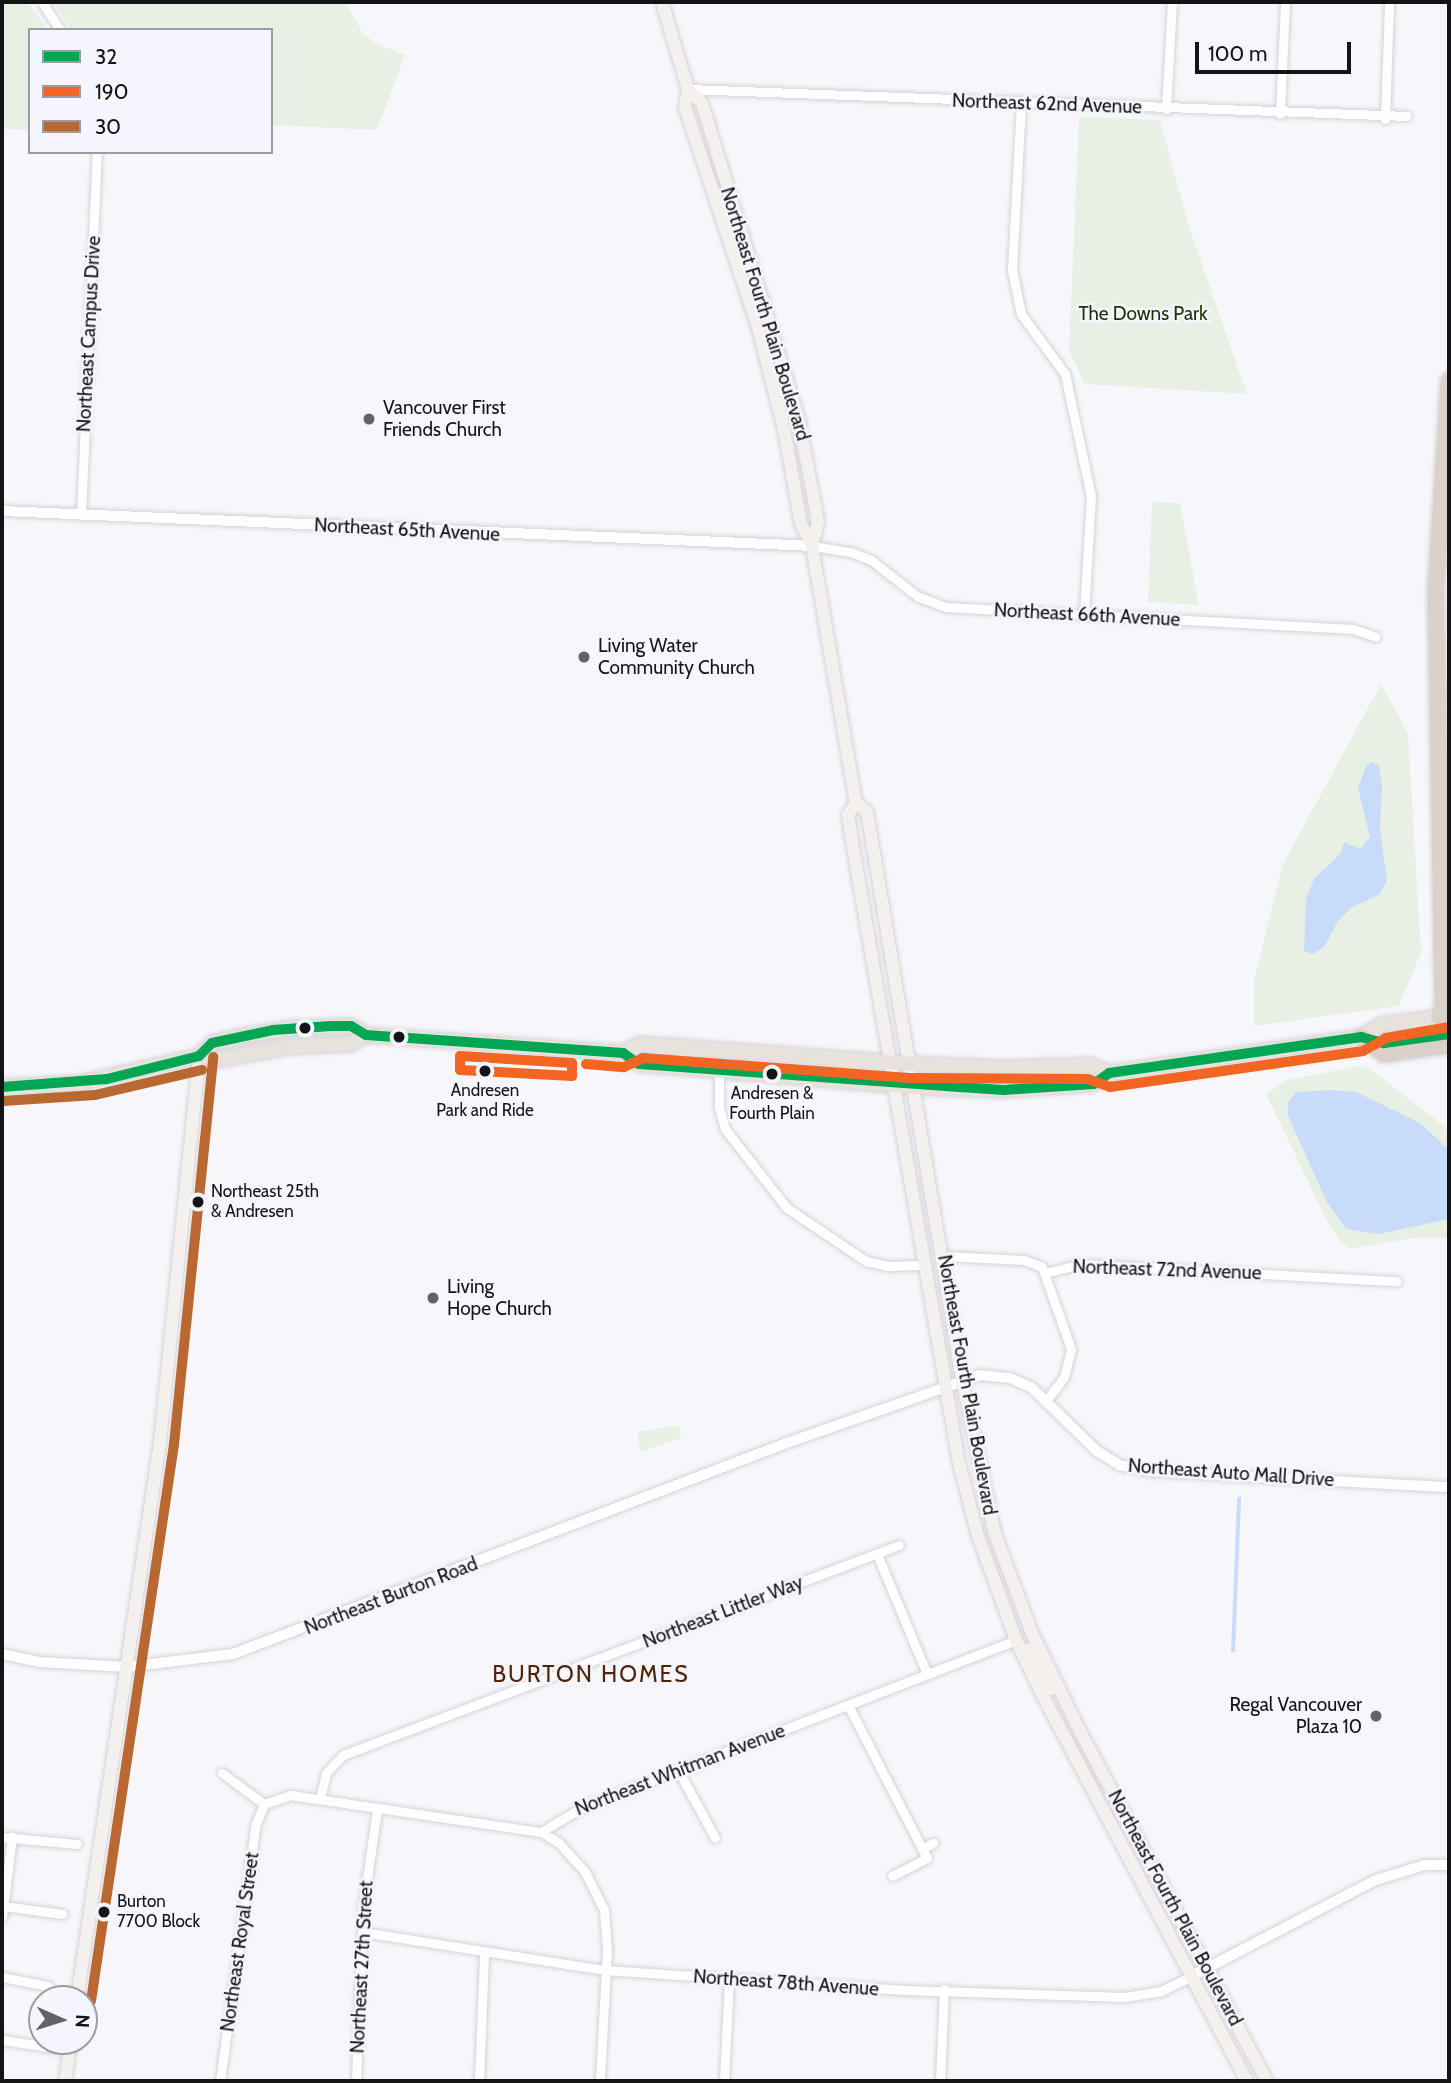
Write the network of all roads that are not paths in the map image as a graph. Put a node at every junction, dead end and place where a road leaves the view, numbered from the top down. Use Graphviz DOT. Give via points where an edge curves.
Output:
graph roads {
  1 [pos="42,2"];
  2 [pos="662,2"];
  3 [pos="1172,2"];
  4 [pos="1285,2"];
  5 [pos="1389,2"];
  6 [pos="59,28"];
  7 [pos="688,89"];
  8 [pos="1021,103"];
  9 [pos="1166,110"];
  10 [pos="1280,114"];
  11 [pos="1406,116"];
  12 [pos="1385,119"];
  13 [pos="97,154"];
  14 [pos="1449,380"];
  15 [pos="2,511"];
  16 [pos="80,515"];
  17 [pos="812,546"];
  18 [pos="1084,615"];
  19 [pos="1377,637"];
  20 [pos="856,803"];
  21 [pos="1440,839"];
  22 [pos="1449,879"];
  23 [pos="1444,1017"];
  24 [pos="1449,1034"];
  25 [pos="1361,1037"];
  26 [pos="1449,1045"];
  27 [pos="705,1049"];
  28 [pos="623,1053"];
  29 [pos="765,1053"];
  30 [pos="199,1056"];
  31 [pos="891,1061"];
  32 [pos="639,1064"];
  33 [pos="910,1065"];
  34 [pos="719,1070"];
  35 [pos="1109,1073"];
  36 [pos="895,1083"];
  37 [pos="2,1087"];
  38 [pos="914,1087"];
  39 [pos="943,1256"];
  40 [pos="926,1265"];
  41 [pos="1045,1273"];
  42 [pos="1397,1281"];
  43 [pos="962,1379"];
  44 [pos="946,1385"];
  45 [pos="1046,1401"];
  46 [pos="1449,1487"];
  47 [pos="898,1545"];
  48 [pos="877,1553"];
  49 [pos="1016,1640"];
  50 [pos="2,1654"];
  51 [pos="126,1667"];
  52 [pos="927,1674"];
  53 [pos="848,1705"];
  54 [pos="1080,1731"];
  55 [pos="678,1770"];
  56 [pos="222,1773"];
  57 [pos="320,1800"];
  58 [pos="264,1804"];
  59 [pos="377,1810"];
  60 [pos="541,1832"];
  61 [pos="7,1837"];
  62 [pos="715,1838"];
  63 [pos="933,1843"];
  64 [pos="77,1844"];
  65 [pos="922,1849"];
  66 [pos="1449,1865"];
  67 [pos="892,1876"];
  68 [pos="4,1906"];
  69 [pos="62,1914"];
  70 [pos="2,1917"];
  71 [pos="362,1932"];
  72 [pos="484,1955"];
  73 [pos="1207,1967"];
  74 [pos="604,1970"];
  75 [pos="1192,1976"];
  76 [pos="2,1977"];
  77 [pos="729,1980"];
  78 [pos="43,1985"];
  79 [pos="79,1985"];
  80 [pos="944,1989"];
  81 [pos="2,2040"];
  82 [pos="28,2042"];
  83 [pos="69,2055"];
  84 [pos="65,2081"];
  85 [pos="220,2081"];
  86 [pos="356,2081"];
  87 [pos="479,2081"];
  88 [pos="600,2081"];
  89 [pos="724,2081"];
  90 [pos="940,2081"];
  91 [pos="1247,2081"];
  92 [pos="1267,2081"];
  1 -- 6 [label="street"];
  2 -- 7 [label="main road, Northeast Fourth Plain Boulevard"];
  3 -- 9 [label="street"];
  4 -- 10 [label="street"];
  5 -- 12 [label="street"];
  7 -- 8 [label="street, Northeast 62nd Avenue"];
  7 -- 17 [label="main road, Northeast Fourth Plain Boulevard" via="685,107 754,315 784,429 801,524"];
  8 -- 9 [label="street, Northeast 62nd Avenue"];
  8 -- 18 [label="street" via="1012,270 1021,314 1065,374 1088,483"];
  9 -- 10 [label="street, Northeast 62nd Avenue"];
  10 -- 12 [label="street, Northeast 62nd Avenue"];
  11 -- 12 [label="street, Northeast 62nd Avenue"];
  13 -- 16 [label="street, Northeast Campus Drive"];
  14 -- 21 [label="highway" via="1436,586"];
  15 -- 16 [label="street, Northeast 65th Avenue"];
  16 -- 17 [label="street, Northeast 65th Avenue"];
  17 -- 18 [label="street, Northeast 66th Avenue" via="871,560 917,596 946,607"];
  17 -- 20 [label="main road, Northeast Fourth Plain Boulevard"];
  18 -- 19 [label="street, Northeast 66th Avenue" via="1353,629"];
  20 -- 31 [label="main road, Northeast Fourth Plain Boulevard" via="848,815"];
  20 -- 33 [label="main road, Northeast Fourth Plain Boulevard" via="867,812"];
  21 -- 22 [label="highway"];
  21 -- 23 [label="highway"];
  23 -- 25 [label="main road" via="1381,1025"];
  24 -- 25 [label="main road" via="1384,1043"];
  25 -- 26 [label="highway" via="1384,1054"];
  25 -- 35 [label="main road"];
  27 -- 28 [label="main road" via="640,1044"];
  27 -- 29 [label="main road"];
  27 -- 32 [label="main road" via="699,1058 653,1055"];
  28 -- 30 [label="main road" via="366,1035 351,1026 273,1030 212,1043"];
  28 -- 32 [label="main road"];
  29 -- 31 [label="main road"];
  29 -- 34 [label="main road" via="750,1061 723,1060"];
  30 -- 37 [label="main road" via="80,1083"];
  30 -- 51 [label="main road" via="160,1442"];
  31 -- 33 [label="main road"];
  31 -- 36 [label="main road, Northeast Fourth Plain Boulevard"];
  32 -- 34 [label="main road"];
  33 -- 35 [label="main road" via="1090,1065"];
  33 -- 38 [label="main road, Northeast Fourth Plain Boulevard"];
  34 -- 36 [label="main road"];
  34 -- 40 [label="street" via="719,1107 725,1129 786,1208 866,1261 888,1266"];
  35 -- 38 [label="main road" via="1094,1084 1055,1087"];
  36 -- 38 [label="main road"];
  36 -- 40 [label="main road, Northeast Fourth Plain Boulevard"];
  38 -- 39 [label="main road, Northeast Fourth Plain Boulevard"];
  39 -- 41 [label="street, Northeast 72nd Avenue" via="1032,1261"];
  39 -- 43 [label="main road, Northeast Fourth Plain Boulevard"];
  40 -- 44 [label="main road, Northeast Fourth Plain Boulevard"];
  41 -- 42 [label="street, Northeast 72nd Avenue" via="1080,1264"];
  41 -- 45 [label="street" via="1071,1349 1064,1377"];
  43 -- 44 [label="street, Northeast Burton Road"];
  43 -- 45 [label="street, Northeast Auto Mall Drive" via="1010,1378"];
  43 -- 54 [label="main road, Northeast Fourth Plain Boulevard" via="978,1464 1006,1569"];
  44 -- 49 [label="main road, Northeast Fourth Plain Boulevard" via="978,1536"];
  44 -- 51 [label="street, Northeast Burton Road" via="271,1642 198,1662"];
  45 -- 46 [label="street, Northeast Auto Mall Drive" via="1097,1451 1119,1465 1149,1471"];
  47 -- 48 [label="street, Northeast Littler Way"];
  48 -- 52 [label="street"];
  48 -- 57 [label="street, Northeast Littler Way" via="343,1755 326,1773"];
  49 -- 52 [label="street, Northeast Whitman Avenue"];
  49 -- 54 [label="main road" via="1026,1641 1069,1724"];
  49 -- 75 [label="main road, Northeast Fourth Plain Boulevard"];
  50 -- 51 [label="street, Northeast Burton Road" via="38,1662"];
  51 -- 79 [label="main road"];
  52 -- 53 [label="street, Northeast Whitman Avenue"];
  53 -- 55 [label="street, Northeast Whitman Avenue"];
  53 -- 65 [label="street"];
  54 -- 73 [label="main road, Northeast Fourth Plain Boulevard"];
  55 -- 60 [label="street, Northeast Whitman Avenue" via="583,1807"];
  55 -- 62 [label="street"];
  56 -- 58 [label="street"];
  57 -- 58 [label="street" via="290,1794"];
  57 -- 59 [label="street"];
  58 -- 85 [label="street, Northeast Royal Street" via="256,1823"];
  59 -- 60 [label="street"];
  59 -- 71 [label="street, Northeast 27th Street"];
  60 -- 74 [label="street" via="585,1872 600,1897 607,1924"];
  61 -- 64 [label="street"];
  61 -- 68 [label="street"];
  63 -- 65 [label="street"];
  65 -- 67 [label="street" via="927,1858"];
  66 -- 73 [label="street, Northeast 78th Avenue" via="1425,1865 1376,1880"];
  68 -- 69 [label="street"];
  68 -- 70 [label="street"];
  71 -- 72 [label="street, Northeast 78th Avenue"];
  71 -- 86 [label="street, Northeast 27th Street"];
  72 -- 74 [label="street, Northeast 78th Avenue"];
  72 -- 87 [label="street"];
  73 -- 75 [label="street, Northeast 78th Avenue"];
  73 -- 92 [label="main road, Northeast Fourth Plain Boulevard"];
  74 -- 77 [label="street, Northeast 78th Avenue"];
  74 -- 88 [label="street"];
  75 -- 80 [label="street, Northeast 78th Avenue" via="1161,1991 1124,1997"];
  75 -- 91 [label="main road, Northeast Fourth Plain Boulevard"];
  76 -- 78 [label="street"];
  77 -- 80 [label="street, Northeast 78th Avenue"];
  77 -- 89 [label="street"];
  80 -- 90 [label="street"];
  81 -- 82 [label="street"];
  83 -- 84 [label="main road"];
}
